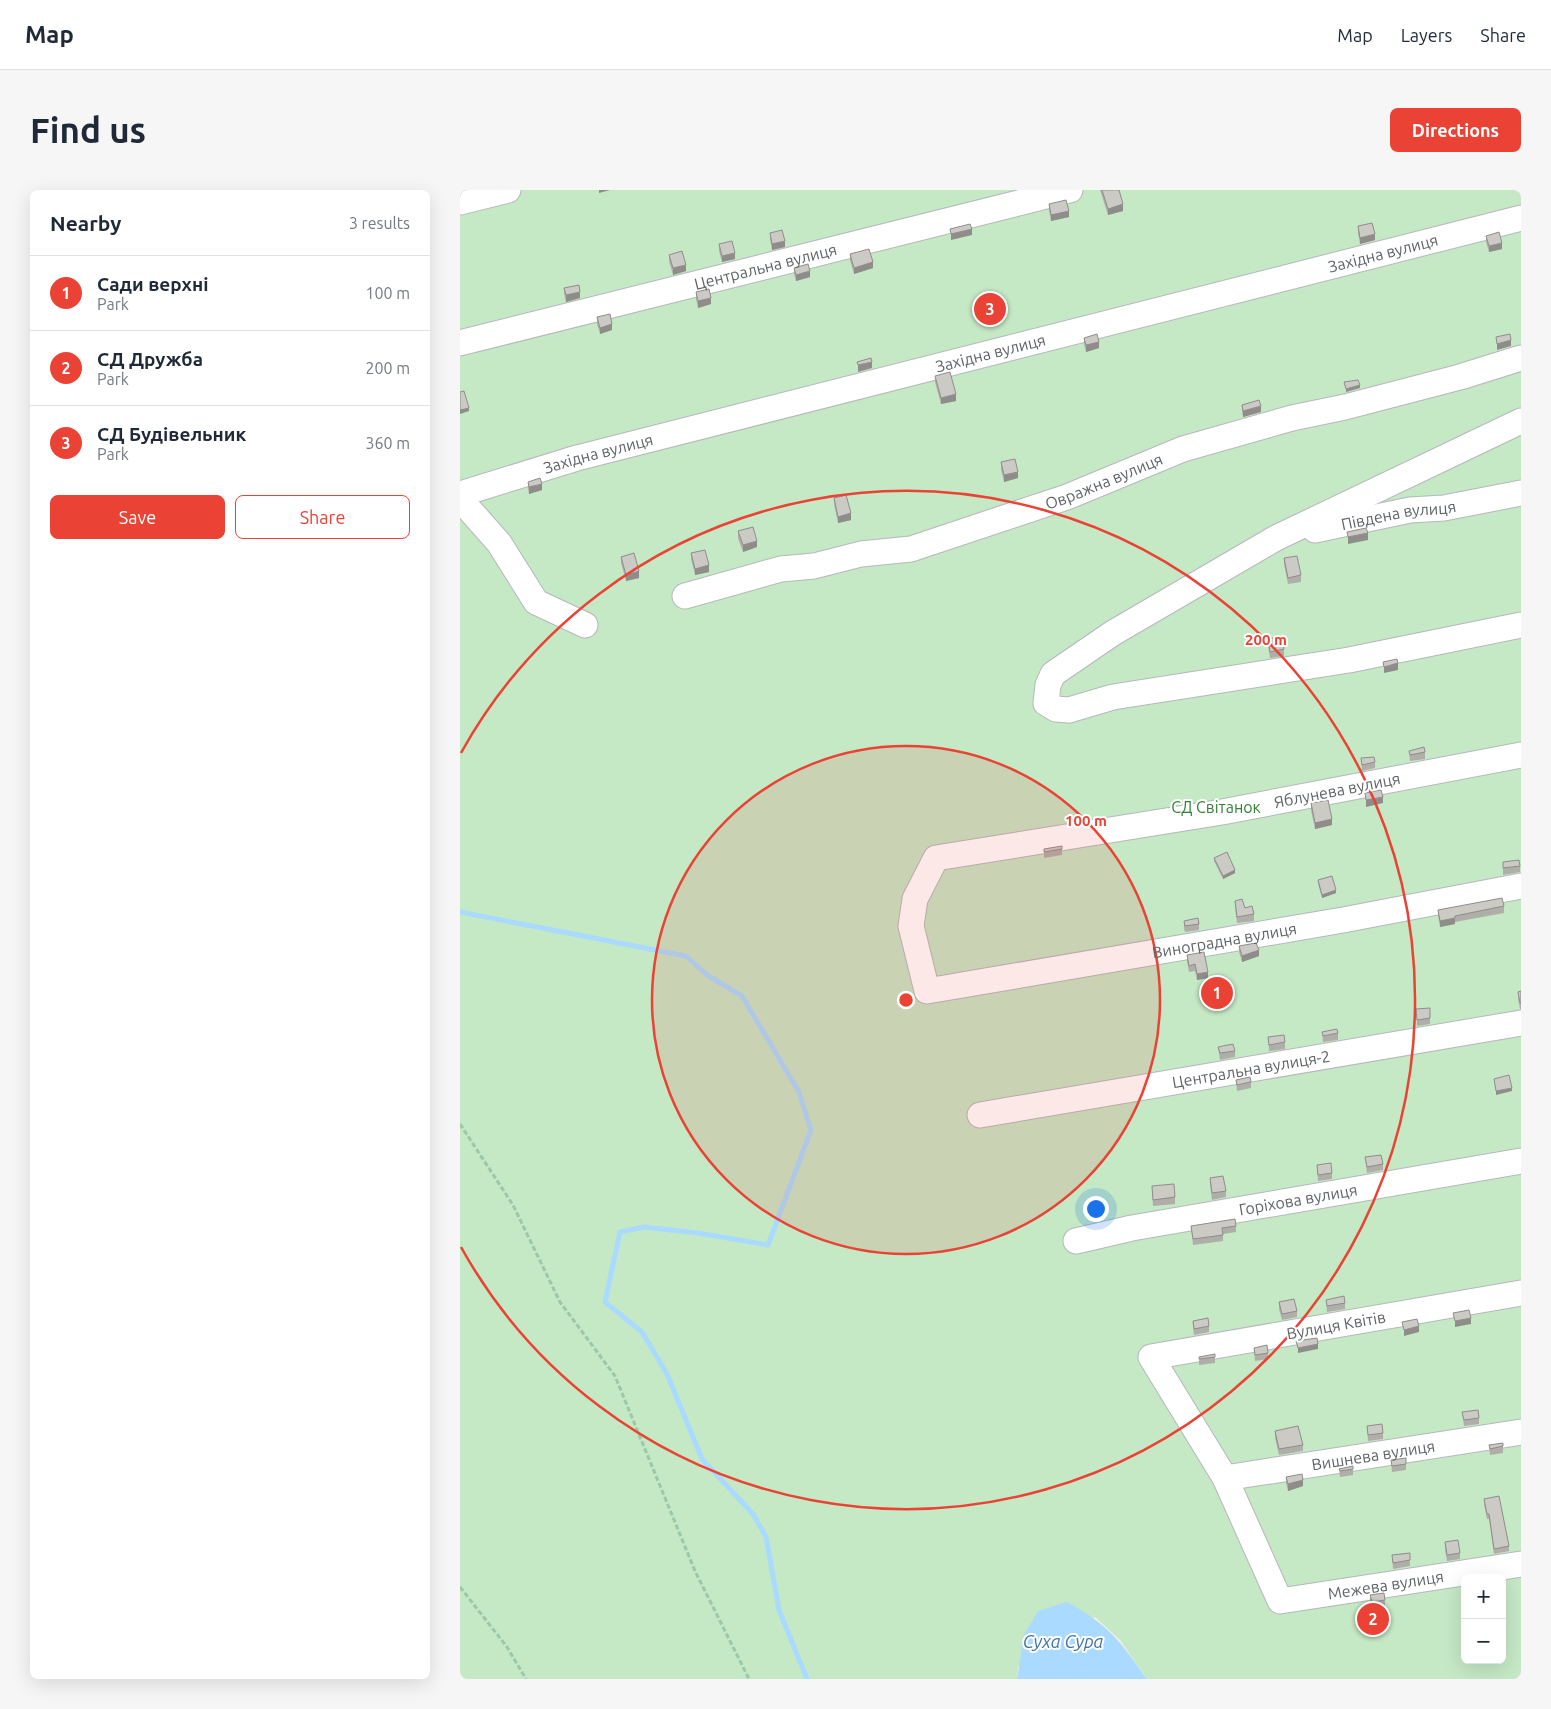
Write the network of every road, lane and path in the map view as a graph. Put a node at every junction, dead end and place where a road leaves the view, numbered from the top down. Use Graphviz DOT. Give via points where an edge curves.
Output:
graph roads {
  1 [pos="508,190"];
  2 [pos="1070,190"];
  3 [pos="460,202"];
  4 [pos="1521,218"];
  5 [pos="460,344"];
  6 [pos="1521,358"];
  7 [pos="1521,421"];
  8 [pos="1521,493"];
  9 [pos="460,494"];
  10 [pos="460,499"];
  11 [pos="1276,538"];
  12 [pos="685,596"];
  13 [pos="585,625"];
  14 [pos="1521,625"];
  15 [pos="1521,755"];
  16 [pos="1521,886"];
  17 [pos="927,992"];
  18 [pos="1521,1023"];
  19 [pos="980,1115"];
  20 [pos="460,1124"];
  21 [pos="1521,1161"];
  22 [pos="1076,1241"];
  23 [pos="1521,1292"];
  24 [pos="1521,1432"];
  25 [pos="1225,1478"];
  26 [pos="1521,1564"];
  27 [pos="460,1587"];
  28 [pos="526,1679"];
  29 [pos="749,1679"];
  1 -- 3 [label="lane"];
  2 -- 5 [label="lane, Центральна вулиця"];
  4 -- 9 [label="lane, Західна вулиця" via="577,458"];
  6 -- 12 [label="lane, Овражна вулиця" via="1183,449 1067,497 911,549 861,554 814,566 781,569"];
  7 -- 11 [label="lane"];
  8 -- 11 [label="lane, Південа вулиця" via="1444,508 1410,510"];
  10 -- 13 [label="lane" via="498,543 536,602"];
  11 -- 14 [label="lane" via="1113,633 1053,674 1046,703 1056,709 1068,710 1113,697 1349,660"];
  15 -- 17 [label="lane, Яблунева вулиця" via="1222,812 936,858 915,898 911,926"];
  16 -- 17 [label="lane, Виноградна вулиця"];
  18 -- 19 [label="lane, Центральна вулиця-2"];
  20 -- 29 [label="path" via="513,1205 560,1302 615,1376 695,1571"];
  21 -- 22 [label="lane, Горіхова вулиця" via="1132,1228"];
  23 -- 25 [label="lane, Вулиця Квітів" via="1151,1357"];
  24 -- 25 [label="lane, Вишнева вулиця"];
  25 -- 26 [label="lane, Межева вулиця" via="1280,1601"];
  27 -- 28 [label="path" via="507,1647"];
}
